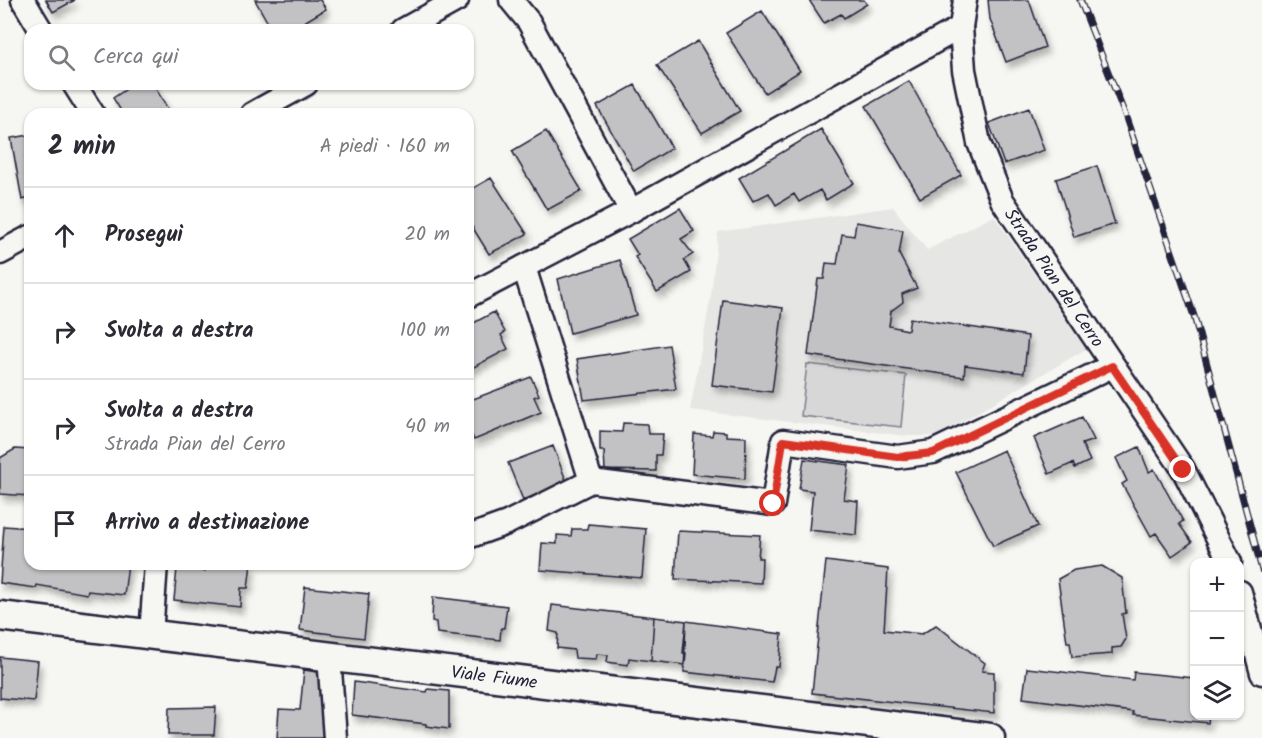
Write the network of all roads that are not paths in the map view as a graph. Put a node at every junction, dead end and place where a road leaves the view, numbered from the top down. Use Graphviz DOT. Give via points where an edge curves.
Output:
graph roads {
  1 [pos="23,0"];
  2 [pos="457,0"];
  3 [pos="511,0"];
  4 [pos="965,0"];
  5 [pos="37,24"];
  6 [pos="414,24"];
  7 [pos="961,27"];
  8 [pos="78,90"];
  9 [pos="295,90"];
  10 [pos="89,108"];
  11 [pos="263,108"];
  12 [pos="631,211"];
  13 [pos="24,240"];
  14 [pos="0,253"];
  15 [pos="524,267"];
  16 [pos="474,293"];
  17 [pos="1112,366"];
  18 [pos="591,481"];
  19 [pos="474,535"];
  20 [pos="1228,558"];
  21 [pos="156,570"];
  22 [pos="1244,610"];
  23 [pos="0,616"];
  24 [pos="151,635"];
  25 [pos="329,656"];
  26 [pos="1262,673"];
  27 [pos="335,738"];
  28 [pos="990,738"];
  1 -- 5 [label="street"];
  2 -- 6 [label="street"];
  3 -- 12 [label="street" via="529,22"];
  4 -- 7 [label="street, Strada Pian del Cerro"];
  7 -- 12 [label="street"];
  7 -- 17 [label="street, Strada Pian del Cerro" via="964,70 979,143 997,191"];
  8 -- 10 [label="street"];
  9 -- 11 [label="street"];
  12 -- 15 [label="street"];
  13 -- 14 [label="street"];
  15 -- 16 [label="street"];
  15 -- 18 [label="street"];
  17 -- 18 [label="street" via="933,453 898,457 783,441 773,504"];
  17 -- 20 [label="street, Strada Pian del Cerro" via="1183,470"];
  18 -- 19 [label="street" via="507,523"];
  21 -- 24 [label="street"];
  22 -- 26 [label="street"];
  23 -- 24 [label="main road, Viale Fiume"];
  24 -- 25 [label="main road, Viale Fiume"];
  25 -- 27 [label="street"];
  25 -- 28 [label="main road, Viale Fiume"];
}
